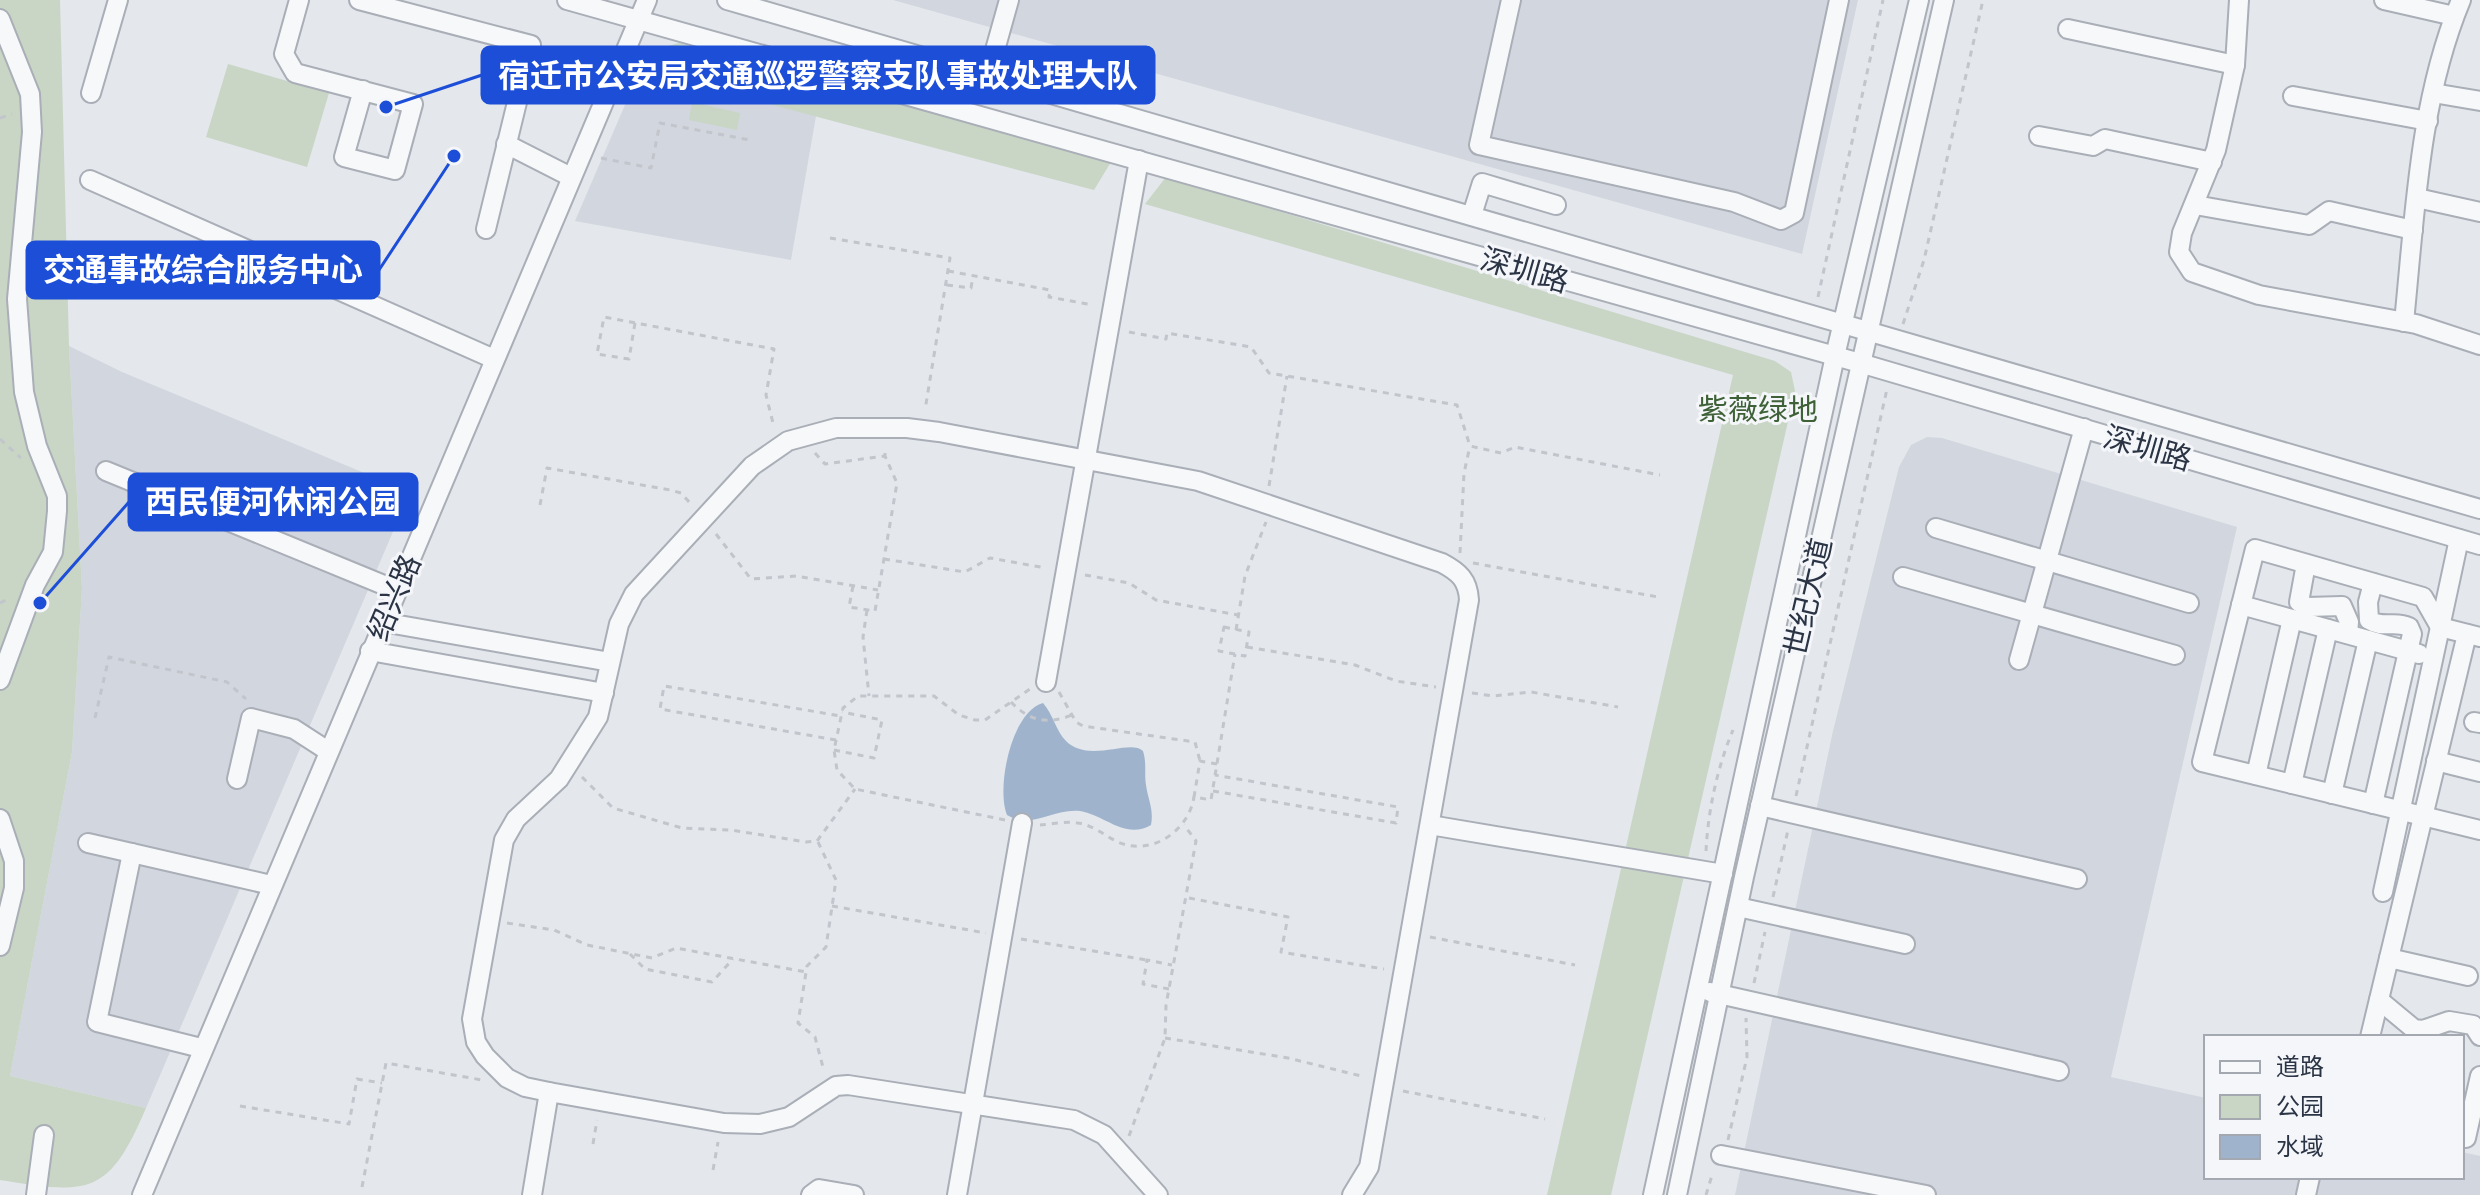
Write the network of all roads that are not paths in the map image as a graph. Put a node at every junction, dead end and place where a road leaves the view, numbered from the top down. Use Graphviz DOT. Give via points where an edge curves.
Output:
graph roads {
  1 [pos="118,0"];
  2 [pos="299,0"];
  3 [pos="359,0"];
  4 [pos="567,0"];
  5 [pos="647,0"];
  6 [pos="727,0"];
  7 [pos="1009,0"];
  8 [pos="1511,0"];
  9 [pos="1839,0"];
  10 [pos="1919,0"];
  11 [pos="1944,0"];
  12 [pos="2239,0"];
  13 [pos="2384,0"];
  14 [pos="412,6"];
  15 [pos="2458,8"];
  16 [pos="0,19"];
  17 [pos="639,19"];
  18 [pos="2068,29"];
  19 [pos="2235,65"];
  20 [pos="988,75"];
  21 [pos="363,90"];
  22 [pos="91,93"];
  23 [pos="2433,93"];
  24 [pos="2293,96"];
  25 [pos="2480,101"];
  26 [pos="2428,121"];
  27 [pos="2039,136"];
  28 [pos="506,144"];
  29 [pos="1139,160"];
  30 [pos="2212,162"];
  31 [pos="571,177"];
  32 [pos="90,180"];
  33 [pos="2417,198"];
  34 [pos="1556,205"];
  35 [pos="2195,205"];
  36 [pos="2480,212"];
  37 [pos="1472,215"];
  38 [pos="486,229"];
  39 [pos="2413,230"];
  40 [pos="1843,322"];
  41 [pos="2404,322"];
  42 [pos="1868,330"];
  43 [pos="2480,345"];
  44 [pos="1835,356"];
  45 [pos="494,359"];
  46 [pos="1860,363"];
  47 [pos="2084,428"];
  48 [pos="1086,460"];
  49 [pos="106,471"];
  50 [pos="2480,509"];
  51 [pos="1936,528"];
  52 [pos="2459,539"];
  53 [pos="2480,545"];
  54 [pos="2047,561"];
  55 [pos="2306,564"];
  56 [pos="1903,577"];
  57 [pos="2373,583"];
  58 [pos="396,590"];
  59 [pos="2189,603"];
  60 [pos="2241,605"];
  61 [pos="2032,614"];
  62 [pos="2292,619"];
  63 [pos="382,622"];
  64 [pos="2440,627"];
  65 [pos="2328,629"];
  66 [pos="2348,634"];
  67 [pos="2473,635"];
  68 [pos="2368,640"];
  69 [pos="370,651"];
  70 [pos="2409,651"];
  71 [pos="2175,655"];
  72 [pos="2434,658"];
  73 [pos="2019,660"];
  74 [pos="610,662"];
  75 [pos="0,680"];
  76 [pos="1046,682"];
  77 [pos="604,693"];
  78 [pos="328,751"];
  79 [pos="2436,761"];
  80 [pos="2480,772"];
  81 [pos="2256,775"];
  82 [pos="237,779"];
  83 [pos="2292,784"];
  84 [pos="2332,794"];
  85 [pos="2373,804"];
  86 [pos="1760,806"];
  87 [pos="2400,810"];
  88 [pos="2423,816"];
  89 [pos="0,819"];
  90 [pos="1022,823"];
  91 [pos="1430,825"];
  92 [pos="2480,830"];
  93 [pos="88,843"];
  94 [pos="132,853"];
  95 [pos="1714,873"];
  96 [pos="2077,879"];
  97 [pos="271,885"];
  98 [pos="2383,892"];
  99 [pos="1738,907"];
  100 [pos="1905,944"];
  101 [pos="0,946"];
  102 [pos="2389,958"];
  103 [pos="2468,976"];
  104 [pos="1698,989"];
  105 [pos="1719,994"];
  106 [pos="2379,1000"];
  107 [pos="2370,1035"];
  108 [pos="2480,1036"];
  109 [pos="201,1048"];
  110 [pos="2059,1071"];
  111 [pos="2480,1076"];
  112 [pos="549,1092"];
  113 [pos="972,1103"];
  114 [pos="44,1135"];
  115 [pos="2469,1138"];
  116 [pos="1721,1155"];
  117 [pos="1840,1187"];
  118 [pos="36,1195"];
  119 [pos="142,1195"];
  120 [pos="532,1195"];
  121 [pos="811,1195"];
  122 [pos="854,1195"];
  123 [pos="957,1195"];
  124 [pos="1158,1195"];
  125 [pos="1352,1195"];
  126 [pos="1653,1195"];
  127 [pos="1677,1195"];
  128 [pos="1926,1195"];
  1 -- 22 [label="street"];
  2 -- 21 [label="street" via="284,54 287,64 295,73"];
  3 -- 14 [label="street"];
  4 -- 17 [label="street, 深圳路"];
  5 -- 17 [label="street, 绍兴路"];
  6 -- 20 [label="street, 深圳路"];
  7 -- 20 [label="street"];
  8 -- 9 [label="street" via="1479,145 1734,202 1781,220 1794,213"];
  10 -- 40 [label="street, 世纪大道"];
  11 -- 42 [label="street, 世纪大道"];
  12 -- 19 [label="street"];
  13 -- 15 [label="street"];
  14 -- 28 [label="street" via="531,45"];
  15 -- 23 [label="street"];
  16 -- 75 [label="street" via="30,94 32,132 17,299 24,392 57,496 57,511 53,552 35,585"];
  17 -- 29 [label="street, 深圳路"];
  17 -- 31 [label="street, 绍兴路"];
  18 -- 19 [label="street"];
  19 -- 30 [label="street"];
  20 -- 37 [label="street, 深圳路"];
  21 -- 21 [label="street" via="344,157 395,170 413,104"];
  23 -- 25 [label="street"];
  23 -- 26 [label="street"];
  24 -- 26 [label="street"];
  26 -- 33 [label="street"];
  27 -- 30 [label="street" via="2093,146 2105,139"];
  28 -- 31 [label="street"];
  28 -- 38 [label="street"];
  29 -- 44 [label="street, 深圳路"];
  29 -- 48 [label="street"];
  30 -- 35 [label="street"];
  31 -- 45 [label="street, 绍兴路"];
  32 -- 45 [label="street"];
  33 -- 36 [label="street"];
  33 -- 39 [label="street"];
  34 -- 37 [label="street" via="1482,183"];
  35 -- 39 [label="street" via="2309,225 2329,211"];
  35 -- 41 [label="street" via="2179,252 2192,272 2259,295"];
  37 -- 40 [label="street, 深圳路"];
  39 -- 41 [label="street"];
  40 -- 42 [label="street, 深圳路"];
  40 -- 44 [label="street, 世纪大道"];
  41 -- 43 [label="street"];
  42 -- 46 [label="street, 世纪大道"];
  42 -- 50 [label="street, 深圳路"];
  44 -- 46 [label="street, 深圳路"];
  44 -- 95 [label="street, 世纪大道"];
  45 -- 58 [label="street, 绍兴路"];
  46 -- 47 [label="street, 深圳路"];
  46 -- 86 [label="street, 世纪大道"];
  47 -- 52 [label="street, 深圳路"];
  47 -- 54 [label="street"];
  48 -- 74 [label="street" via="885,427 836,428 780,446 752,466 634,594 619,624"];
  48 -- 76 [label="street"];
  48 -- 91 [label="street" via="1198,481 1442,563 1462,577 1469,600"];
  49 -- 58 [label="street"];
  51 -- 54 [label="street"];
  52 -- 53 [label="street, 深圳路"];
  52 -- 64 [label="street"];
  54 -- 59 [label="street"];
  54 -- 61 [label="street"];
  55 -- 57 [label="street"];
  55 -- 60 [label="street" via="2255,549"];
  55 -- 66 [label="street" via="2299,602 2307,607 2342,606"];
  56 -- 61 [label="street"];
  57 -- 64 [label="street" via="2423,597"];
  57 -- 70 [label="street" via="2369,620 2409,627"];
  58 -- 63 [label="street, 绍兴路"];
  60 -- 62 [label="street"];
  60 -- 81 [label="street" via="2202,762"];
  61 -- 71 [label="street"];
  61 -- 73 [label="street"];
  62 -- 65 [label="street"];
  62 -- 81 [label="street"];
  63 -- 69 [label="street, 绍兴路"];
  63 -- 74 [label="street"];
  64 -- 67 [label="street"];
  64 -- 72 [label="street"];
  65 -- 66 [label="street"];
  65 -- 83 [label="street"];
  66 -- 68 [label="street"];
  67 -- 79 [label="street"];
  68 -- 70 [label="street"];
  68 -- 84 [label="street"];
  69 -- 77 [label="street"];
  69 -- 78 [label="street, 绍兴路"];
  70 -- 72 [label="street"];
  70 -- 85 [label="street"];
  72 -- 87 [label="street"];
  74 -- 77 [label="street"];
  77 -- 112 [label="street" via="598,717 571,762 516,819 504,840 472,1004 476,1042 485,1056 507,1078"];
  78 -- 82 [label="street" via="294,729 251,718"];
  78 -- 97 [label="street, 绍兴路"];
  79 -- 80 [label="street"];
  79 -- 88 [label="street"];
  81 -- 83 [label="street"];
  83 -- 84 [label="street"];
  84 -- 85 [label="street"];
  85 -- 87 [label="street"];
  86 -- 96 [label="street"];
  86 -- 99 [label="street, 世纪大道"];
  87 -- 88 [label="street"];
  87 -- 98 [label="street"];
  88 -- 92 [label="street"];
  88 -- 102 [label="street"];
  89 -- 101 [label="street" via="14,861 14,888"];
  90 -- 113 [label="street"];
  91 -- 95 [label="street"];
  91 -- 125 [label="street" via="1369,1167"];
  93 -- 94 [label="street"];
  94 -- 97 [label="street"];
  94 -- 109 [label="street" via="97,1022"];
  95 -- 104 [label="street, 世纪大道"];
  97 -- 109 [label="street, 绍兴路"];
  99 -- 100 [label="street"];
  99 -- 105 [label="street, 世纪大道"];
  102 -- 103 [label="street"];
  102 -- 106 [label="street"];
  104 -- 105 [label="street"];
  104 -- 126 [label="street, 世纪大道"];
  105 -- 110 [label="street"];
  105 -- 127 [label="street, 世纪大道"];
  106 -- 107 [label="street"];
  106 -- 108 [label="street" via="2414,1029 2462,1021"];
  109 -- 119 [label="street, 绍兴路"];
  111 -- 115 [label="street"];
  112 -- 113 [label="street" via="721,1122 774,1123 836,1086 863,1085"];
  112 -- 120 [label="street"];
  113 -- 123 [label="street"];
  113 -- 124 [label="street" via="1093,1127"];
  114 -- 118 [label="street"];
  116 -- 117 [label="street"];
  117 -- 128 [label="street"];
  121 -- 122 [label="street" via="819,1189"];
}
